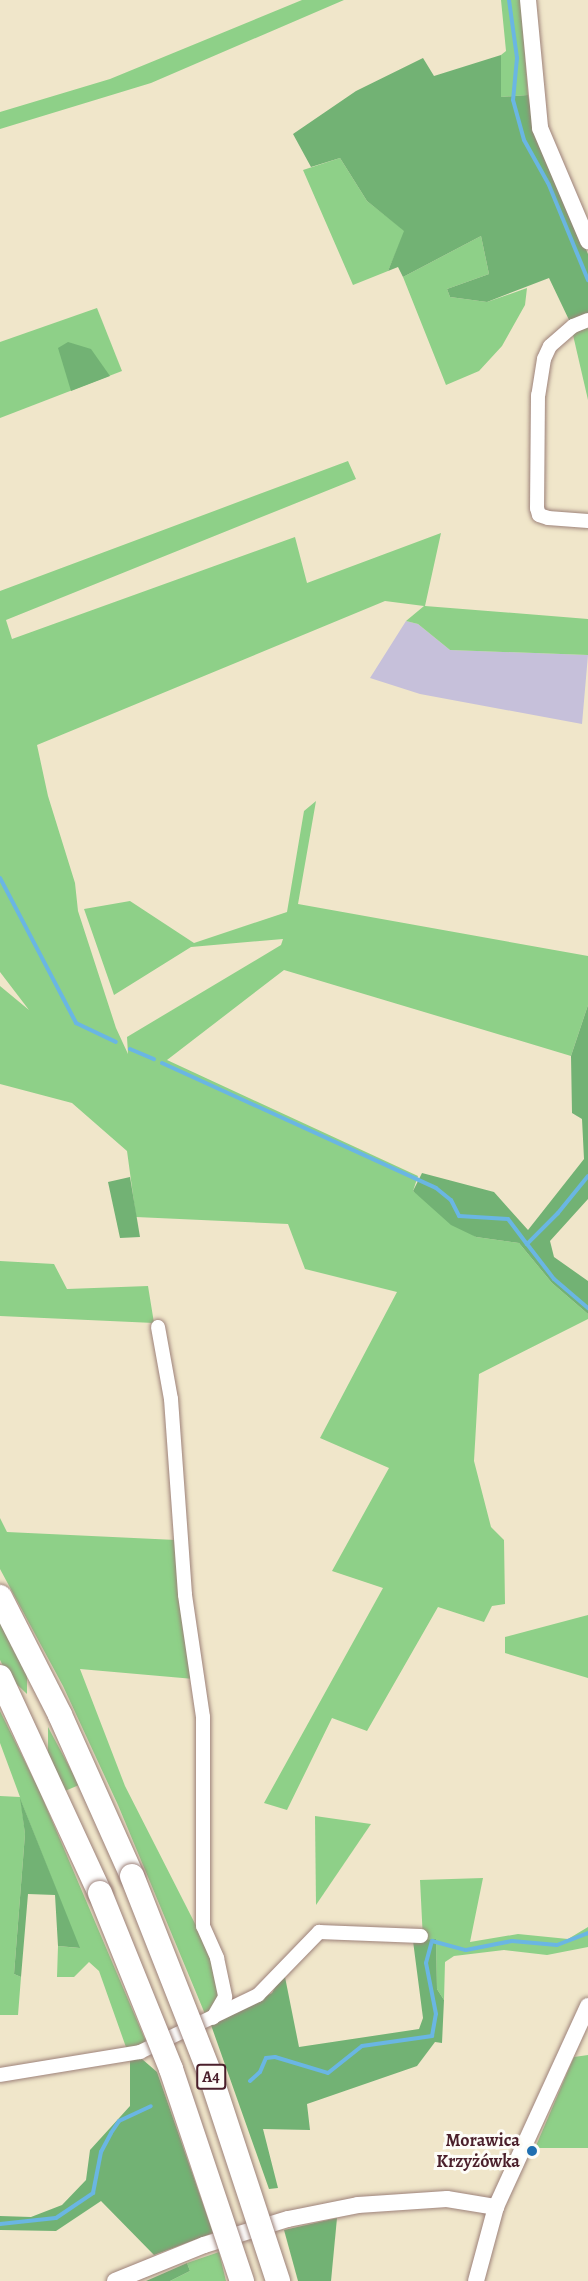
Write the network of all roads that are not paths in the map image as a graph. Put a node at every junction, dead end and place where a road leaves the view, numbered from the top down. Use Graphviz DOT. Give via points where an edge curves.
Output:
graph roads {
  1 [pos="528,0"];
  2 [pos="588,241"];
  3 [pos="588,320"];
  4 [pos="588,521"];
  5 [pos="158,1327"];
  6 [pos="0,1597"];
  7 [pos="0,1677"];
  8 [pos="421,1936"];
  9 [pos="588,2006"];
  10 [pos="213,2018"];
  11 [pos="0,2074"];
  12 [pos="496,2208"];
  13 [pos="116,2281"];
  14 [pos="242,2281"];
  15 [pos="278,2281"];
  16 [pos="476,2281"];
  1 -- 2 [label="street" via="540,128"];
  3 -- 4 [label="street" via="573,326 550,346 544,359 538,395 537,508 539,515 548,518"];
  5 -- 10 [label="street" via="171,1399 185,1595 203,1717 203,1926 225,1985 223,2005"];
  6 -- 15 [label="highway, A4, bridge" via="60,1715 132,1876 210,2074"];
  7 -- 14 [label="highway, A4, bridge" via="100,1893 171,2069"];
  8 -- 10 [label="street" via="320,1932 258,1995"];
  9 -- 12 [label="street"];
  10 -- 11 [label="street" via="140,2052"];
  12 -- 13 [label="street" via="447,2199 358,2205 288,2219 204,2245"];
  12 -- 16 [label="street"];
}
